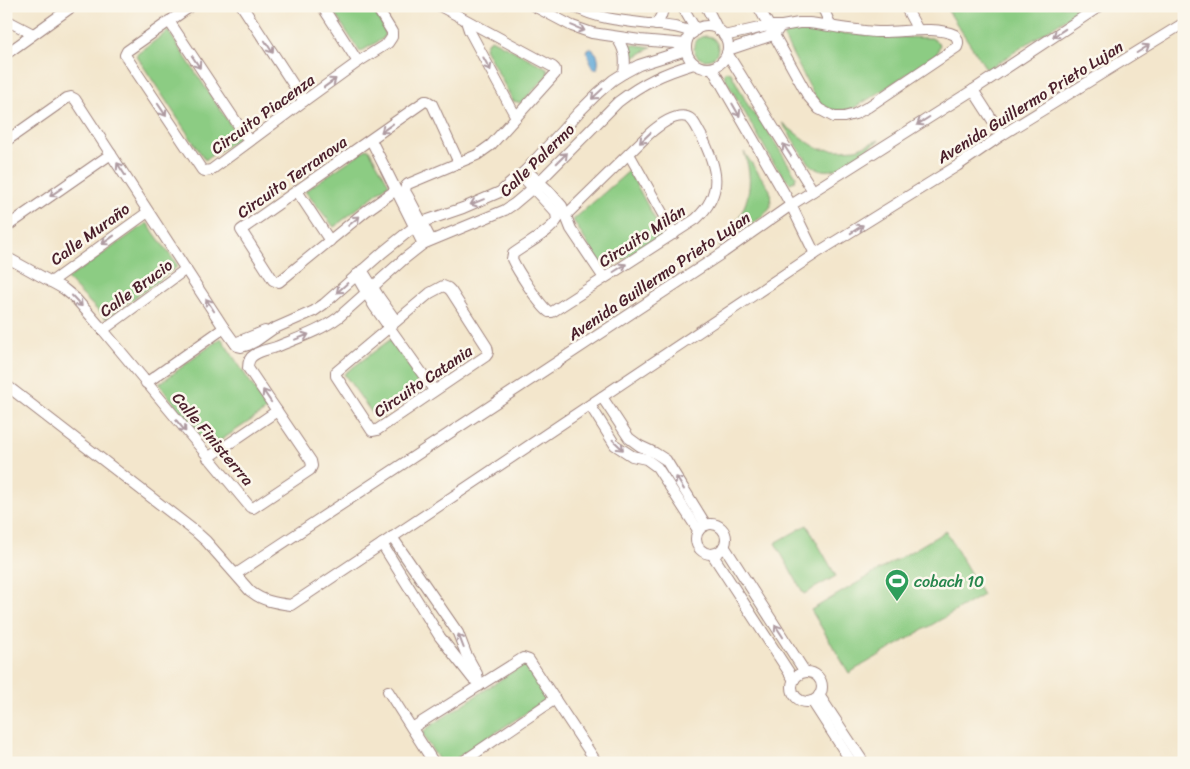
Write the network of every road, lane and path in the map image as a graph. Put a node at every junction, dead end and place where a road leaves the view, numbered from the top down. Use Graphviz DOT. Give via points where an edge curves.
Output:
graph roads {
  1 [pos="73,6"];
  2 [pos="191,6"];
  3 [pos="242,6"];
  4 [pos="322,6"];
  5 [pos="376,6"];
  6 [pos="440,6"];
  7 [pos="534,6"];
  8 [pos="573,6"];
  9 [pos="664,6"];
  10 [pos="682,6"];
  11 [pos="706,6"];
  12 [pos="758,6"];
  13 [pos="822,6"];
  14 [pos="905,6"];
  15 [pos="1100,6"];
  16 [pos="6,20"];
  17 [pos="169,21"];
  18 [pos="466,21"];
  19 [pos="1184,23"];
  20 [pos="656,25"];
  21 [pos="831,26"];
  22 [pos="771,30"];
  23 [pos="918,30"];
  24 [pos="694,31"];
  25 [pos="721,33"];
  26 [pos="33,34"];
  27 [pos="616,37"];
  28 [pos="686,47"];
  29 [pos="727,52"];
  30 [pos="6,54"];
  31 [pos="358,62"];
  32 [pos="694,64"];
  33 [pos="712,68"];
  34 [pos="624,73"];
  35 [pos="973,90"];
  36 [pos="304,101"];
  37 [pos="516,117"];
  38 [pos="1002,135"];
  39 [pos="371,140"];
  40 [pos="6,141"];
  41 [pos="249,141"];
  42 [pos="111,154"];
  43 [pos="629,154"];
  44 [pos="459,163"];
  45 [pos="524,172"];
  46 [pos="536,185"];
  47 [pos="401,188"];
  48 [pos="297,191"];
  49 [pos="814,191"];
  50 [pos="791,205"];
  51 [pos="148,212"];
  52 [pos="566,215"];
  53 [pos="418,225"];
  54 [pos="6,227"];
  55 [pos="674,234"];
  56 [pos="330,241"];
  57 [pos="427,242"];
  58 [pos="816,254"];
  59 [pos="6,257"];
  60 [pos="186,269"];
  61 [pos="359,273"];
  62 [pos="604,278"];
  63 [pos="51,282"];
  64 [pos="369,290"];
  65 [pos="393,324"];
  66 [pos="224,328"];
  67 [pos="103,330"];
  68 [pos="261,334"];
  69 [pos="270,349"];
  70 [pos="249,366"];
  71 [pos="146,384"];
  72 [pos="6,385"];
  73 [pos="434,390"];
  74 [pos="602,397"];
  75 [pos="590,405"];
  76 [pos="277,411"];
  77 [pos="208,458"];
  78 [pos="702,527"];
  79 [pos="392,537"];
  80 [pos="382,544"];
  81 [pos="724,546"];
  82 [pos="712,554"];
  83 [pos="236,574"];
  84 [pos="424,583"];
  85 [pos="412,592"];
  86 [pos="444,613"];
  87 [pos="431,622"];
  88 [pos="805,672"];
  89 [pos="794,680"];
  90 [pos="479,686"];
  91 [pos="388,691"];
  92 [pos="815,698"];
  93 [pos="556,700"];
  94 [pos="412,728"];
  95 [pos="596,762"];
  96 [pos="434,763"];
  97 [pos="461,763"];
  98 [pos="852,763"];
  99 [pos="864,763"];
  1 -- 26 [label="street"];
  2 -- 17 [label="street, Circuito Piacenza"];
  3 -- 36 [label="street, one-way"];
  4 -- 31 [label="street"];
  5 -- 31 [label="street, Circuito Piacenza" via="392,37"];
  6 -- 18 [label="street, Circuito Terranova"];
  7 -- 27 [label="street, one-way" via="572,26"];
  8 -- 20 [label="street" via="608,19"];
  9 -- 20 [label="street"];
  10 -- 24 [label="street"];
  11 -- 25 [label="street"];
  12 -- 22 [label="street"];
  13 -- 21 [label="street"];
  14 -- 23 [label="street"];
  15 -- 35 [label="street, Avenida Guillermo Prieto Lujan, one-way"];
  16 -- 26 [label="street"];
  17 -- 41 [label="street, one-way"];
  17 -- 41 [label="street, Circuito Piacenza, one-way" via="127,51 126,57 202,170 211,170"];
  18 -- 37 [label="street, one-way"];
  18 -- 37 [label="street, Circuito Terranova" via="555,69 555,74"];
  38 -- 19 [label="street, Avenida Guillermo Prieto Lujan, one-way"];
  20 -- 24 [label="street"];
  21 -- 22 [label="street" via="799,23"];
  21 -- 23 [label="street" via="881,32"];
  22 -- 23 [label="street" via="808,96 819,109 834,117 855,114 868,107 957,47 957,37 952,34"];
  22 -- 25 [label="street"];
  22 -- 29 [label="street"];
  24 -- 25 [label="street" via="707,27"];
  24 -- 28 [label="street"];
  25 -- 29 [label="street" via="726,40"];
  26 -- 30 [label="street"];
  27 -- 28 [label="street"];
  27 -- 34 [label="street" via="624,51"];
  28 -- 32 [label="street"];
  28 -- 34 [label="street, Calle Palermo"];
  29 -- 33 [label="street" via="724,60"];
  49 -- 29 [label="street, one-way"];
  36 -- 31 [label="street, Circuito Piacenza, one-way"];
  32 -- 33 [label="street"];
  46 -- 32 [label="street, Calle Palermo, one-way" via="631,92 662,75"];
  33 -- 50 [label="street, one-way"];
  34 -- 45 [label="street, Calle Palermo, one-way" via="598,93"];
  35 -- 38 [label="street"];
  35 -- 49 [label="street, Avenida Guillermo Prieto Lujan, one-way"];
  36 -- 41 [label="street, Circuito Piacenza"];
  37 -- 44 [label="street, Circuito Terranova" via="491,145"];
  58 -- 38 [label="street, Avenida Guillermo Prieto Lujan, one-way"];
  44 -- 39 [label="street, Circuito Terranova, one-way" via="432,104 427,101"];
  39 -- 47 [label="street"];
  39 -- 48 [label="street, Circuito Terranova"];
  40 -- 42 [label="street" via="71,97"];
  51 -- 42 [label="street, one-way"];
  42 -- 54 [label="street, one-way"];
  43 -- 52 [label="street, Circuito Milán"];
  43 -- 55 [label="street"];
  55 -- 43 [label="street, Circuito Milán, one-way" via="703,213 716,190 714,164 695,123 680,116 670,119 659,125"];
  44 -- 47 [label="street, Circuito Terranova"];
  45 -- 46 [label="street"];
  45 -- 53 [label="street, Calle Palermo, one-way" via="492,196"];
  46 -- 52 [label="street" via="562,206"];
  46 -- 57 [label="street, Calle Palermo" via="500,213"];
  46 -- 62 [label="street, Circuito Milán" via="556,213 557,220 512,256 545,310 555,310"];
  47 -- 53 [label="street"];
  56 -- 47 [label="street, Circuito Terranova, one-way" via="366,211"];
  48 -- 56 [label="street"];
  48 -- 56 [label="street, Circuito Terranova" via="241,230 273,280 282,280"];
  49 -- 50 [label="street, Avenida Guillermo Prieto Lujan"];
  50 -- 58 [label="street"];
  50 -- 83 [label="street, Avenida Guillermo Prieto Lujan"];
  51 -- 60 [label="street"];
  51 -- 63 [label="street, Calle Muraño, one-way"];
  52 -- 62 [label="street" via="571,230"];
  53 -- 57 [label="street"];
  53 -- 61 [label="street, Calle Palermo"];
  62 -- 55 [label="street, Circuito Milán, one-way"];
  57 -- 64 [label="street, Calle Palermo"];
  58 -- 74 [label="street, Avenida Guillermo Prieto Lujan"];
  59 -- 63 [label="street, Calle Finisterrra"];
  66 -- 60 [label="street, one-way"];
  60 -- 67 [label="street, Calle Brucio"];
  61 -- 64 [label="street"];
  61 -- 68 [label="street, Calle Palermo, one-way" via="314,311"];
  63 -- 67 [label="street, Calle Finisterrra, one-way" via="70,294"];
  64 -- 65 [label="street"];
  69 -- 64 [label="street, Calle Palermo, one-way" via="329,324"];
  65 -- 73 [label="street"];
  65 -- 73 [label="street, Circuito Catania" via="443,286 451,291 487,347 486,356"];
  65 -- 73 [label="street, Circuito Catania" via="335,374 374,431"];
  66 -- 68 [label="street, Calle Palermo" via="236,344 244,346"];
  66 -- 71 [label="street"];
  67 -- 71 [label="street, Calle Finisterrra"];
  68 -- 69 [label="street"];
  69 -- 70 [label="street, Calle Palermo" via="256,353"];
  76 -- 70 [label="street, Calle Finisterrra, one-way"];
  71 -- 77 [label="street, Calle Finisterrra, one-way"];
  72 -- 83 [label="street" via="180,518"];
  74 -- 75 [label="street, Avenida Guillermo Prieto Lujan"];
  78 -- 74 [label="street, one-way" via="666,460 629,438"];
  75 -- 78 [label="street, one-way" via="615,444 657,467"];
  75 -- 79 [label="street, Avenida Guillermo Prieto Lujan"];
  76 -- 77 [label="street"];
  76 -- 77 [label="street, Calle Finisterrra" via="312,466 255,508 251,508"];
  78 -- 81 [label="street" via="716,525 721,528 726,536"];
  78 -- 82 [label="street" via="695,539 702,552"];
  79 -- 80 [label="street, Avenida Guillermo Prieto Lujan"];
  79 -- 84 [label="street"];
  80 -- 83 [label="street, Avenida Guillermo Prieto Lujan" via="292,605 256,596"];
  80 -- 85 [label="street"];
  81 -- 82 [label="street"];
  88 -- 81 [label="street, one-way"];
  82 -- 89 [label="street"];
  84 -- 85 [label="street"];
  84 -- 86 [label="street"];
  85 -- 87 [label="street"];
  86 -- 87 [label="street"];
  90 -- 86 [label="street, one-way" via="477,674 458,633"];
  87 -- 90 [label="street"];
  88 -- 89 [label="street"];
  88 -- 92 [label="street" via="815,674 822,686"];
  89 -- 92 [label="street" via="792,690 797,698"];
  90 -- 93 [label="street" via="523,658 529,660"];
  90 -- 94 [label="street"];
  91 -- 94 [label="street"];
  92 -- 98 [label="street"];
  92 -- 99 [label="street"];
  93 -- 95 [label="street"];
  93 -- 97 [label="street"];
  94 -- 96 [label="street"];
}
